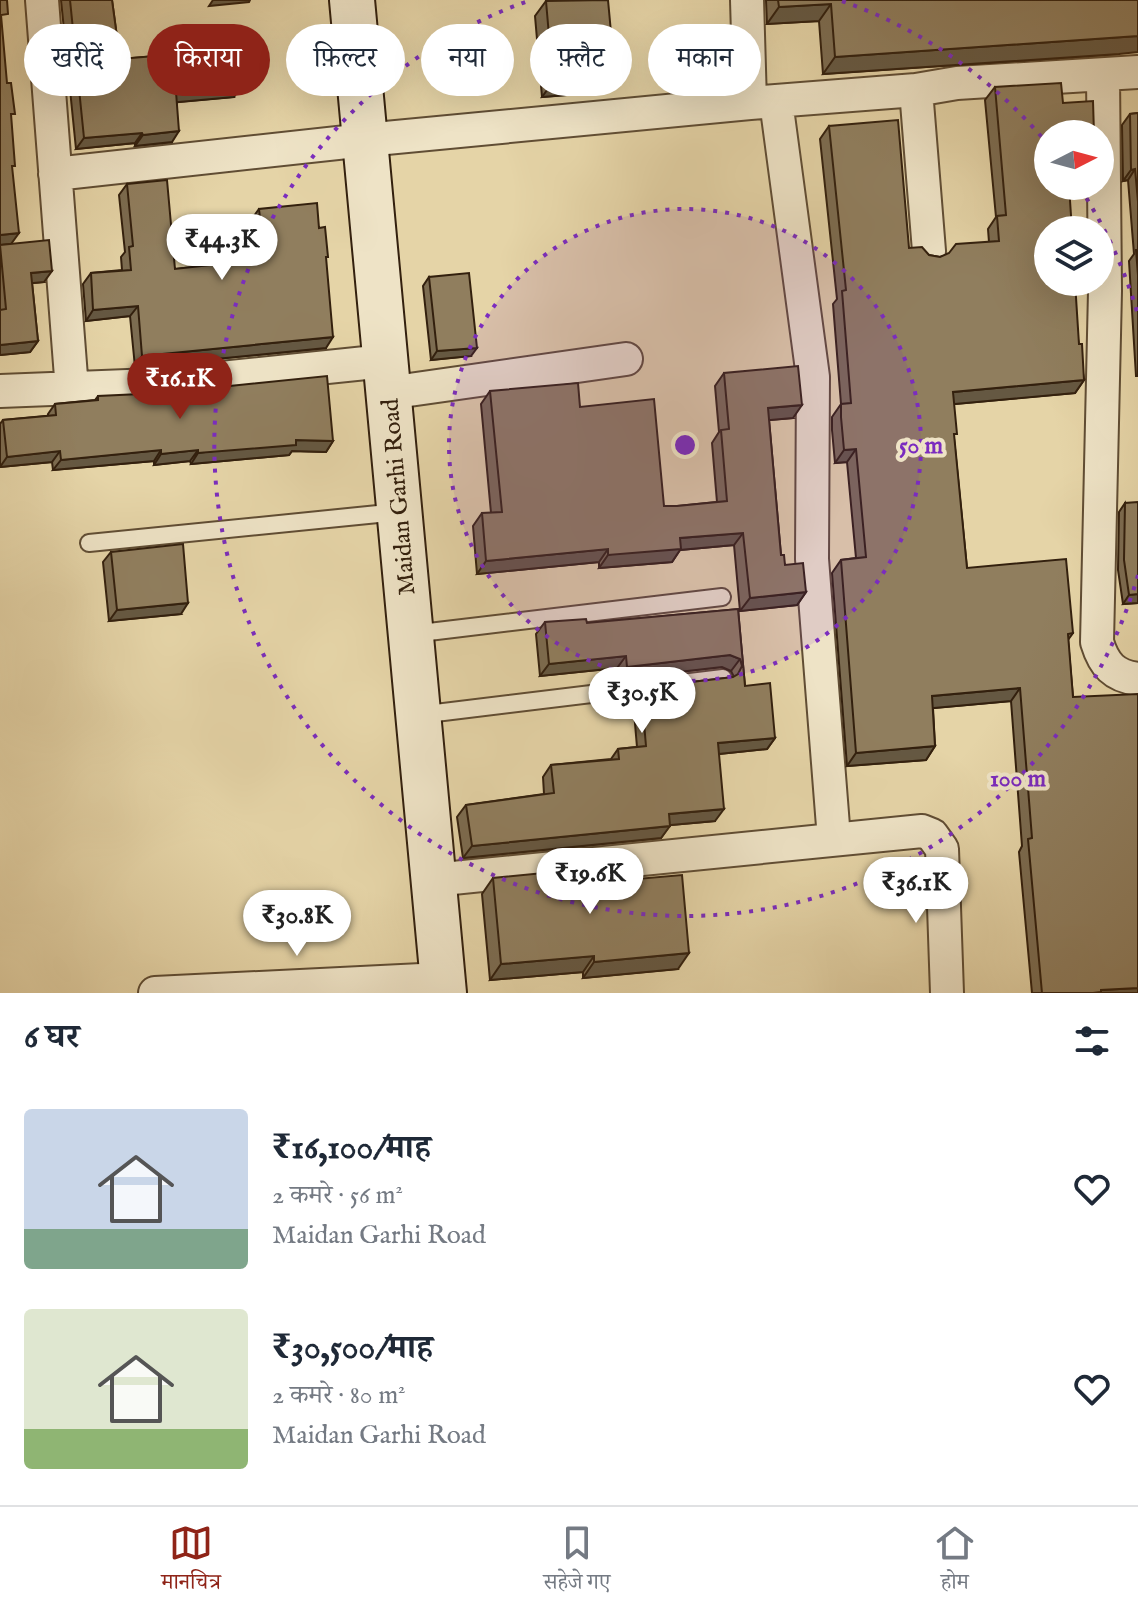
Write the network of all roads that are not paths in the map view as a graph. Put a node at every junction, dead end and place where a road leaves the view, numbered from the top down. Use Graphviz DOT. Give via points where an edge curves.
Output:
graph roads {
  1 [pos="42,0"];
  2 [pos="352,0"];
  3 [pos="747,0"];
  4 [pos="1138,72"];
  5 [pos="1103,75"];
  6 [pos="916,90"];
  7 [pos="763,102"];
  8 [pos="365,140"];
  9 [pos="55,174"];
  10 [pos="929,251"];
  11 [pos="626,359"];
  12 [pos="387,377"];
  13 [pos="72,390"];
  14 [pos="0,391"];
  15 [pos="399,512"];
  16 [pos="89,543"];
  17 [pos="722,597"];
  18 [pos="410,634"];
  19 [pos="723,678"];
  20 [pos="1138,679"];
  21 [pos="418,715"];
  22 [pos="834,839"];
  23 [pos="433,880"];
  24 [pos="443,986"];
  25 [pos="155,993"];
  26 [pos="947,993"];
  1 -- 9 [label="street"];
  2 -- 8 [label="street, Maidan Garhi Road"];
  3 -- 7 [label="street"];
  4 -- 5 [label="street"];
  5 -- 6 [label="street"];
  5 -- 20 [label="street" via="1105,291 1097,642 1108,667 1122,677"];
  6 -- 7 [label="street"];
  6 -- 10 [label="street"];
  7 -- 8 [label="street"];
  7 -- 22 [label="street" via="813,377 812,559"];
  8 -- 9 [label="street"];
  8 -- 12 [label="street, Maidan Garhi Road"];
  9 -- 13 [label="street"];
  11 -- 12 [label="street"];
  12 -- 13 [label="street"];
  12 -- 15 [label="street, Maidan Garhi Road"];
  13 -- 14 [label="street"];
  15 -- 16 [label="lane"];
  15 -- 18 [label="street, Maidan Garhi Road"];
  17 -- 18 [label="lane"];
  18 -- 21 [label="street, Maidan Garhi Road"];
  19 -- 21 [label="lane"];
  21 -- 23 [label="street, Maidan Garhi Road"];
  22 -- 23 [label="street"];
  22 -- 26 [label="street" via="922,831 937,841 942,849"];
  23 -- 24 [label="street, Maidan Garhi Road"];
  24 -- 25 [label="street"];
}
